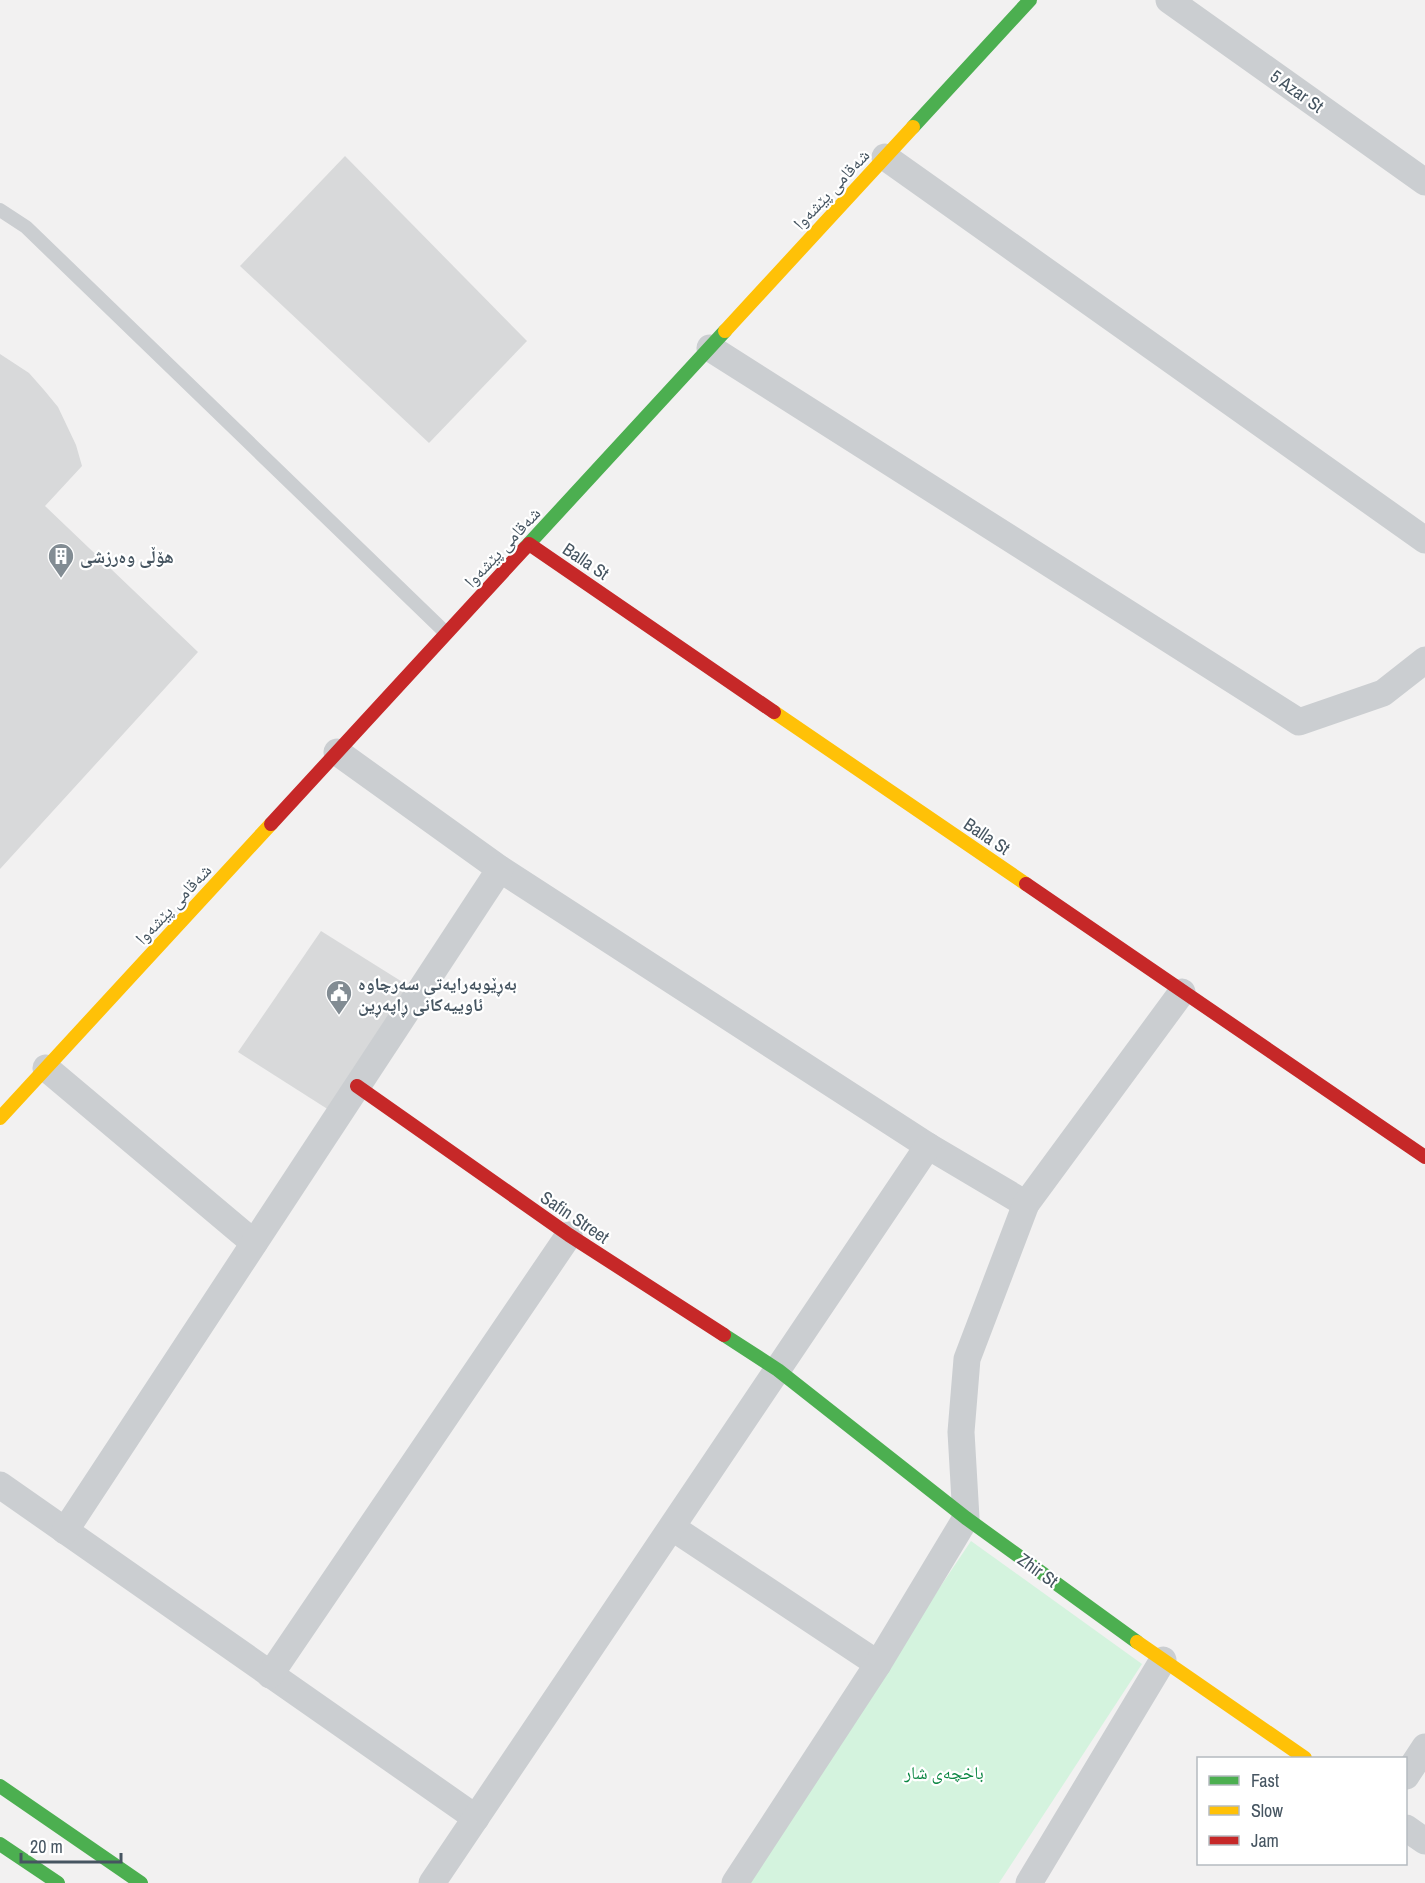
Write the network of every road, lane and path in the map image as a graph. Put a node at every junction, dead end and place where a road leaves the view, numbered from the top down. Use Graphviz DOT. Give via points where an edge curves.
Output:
graph roads {
  1 [pos="1030,0"];
  2 [pos="1169,0"];
  3 [pos="885,157"];
  4 [pos="1425,182"];
  5 [pos="0,210"];
  6 [pos="710,348"];
  7 [pos="1425,540"];
  8 [pos="529,544"];
  9 [pos="446,633"];
  10 [pos="1425,660"];
  11 [pos="337,752"];
  12 [pos="501,869"];
  13 [pos="1182,992"];
  14 [pos="46,1068"];
  15 [pos="357,1086"];
  16 [pos="0,1118"];
  17 [pos="928,1146"];
  18 [pos="1425,1157"];
  19 [pos="1026,1204"];
  20 [pos="569,1235"];
  21 [pos="254,1243"];
  22 [pos="778,1370"];
  23 [pos="0,1485"];
  24 [pos="966,1518"];
  25 [pos="672,1528"];
  26 [pos="65,1531"];
  27 [pos="1163,1660"];
  28 [pos="878,1664"];
  29 [pos="270,1675"];
  30 [pos="1425,1748"];
  31 [pos="1304,1757"];
  32 [pos="1407,1775"];
  33 [pos="0,1786"];
  34 [pos="477,1818"];
  35 [pos="1407,1828"];
  36 [pos="1425,1841"];
  37 [pos="0,1844"];
  38 [pos="58,1883"];
  39 [pos="141,1883"];
  40 [pos="432,1883"];
  41 [pos="735,1883"];
  42 [pos="1029,1883"];
  1 -- 3 [label="street, شەقامی پێشەوا"];
  2 -- 4 [label="street, 5 Azar St"];
  3 -- 6 [label="street, شەقامی پێشەوا"];
  3 -- 7 [label="street"];
  5 -- 9 [label="lane" via="26,227"];
  6 -- 8 [label="street, شەقامی پێشەوا"];
  6 -- 10 [label="street" via="1299,722 1383,693"];
  8 -- 9 [label="street, شەقامی پێشەوا"];
  8 -- 13 [label="street, Balla St"];
  9 -- 11 [label="street, شەقامی پێشەوا"];
  11 -- 12 [label="street"];
  11 -- 14 [label="street, شەقامی پێشەوا"];
  12 -- 15 [label="street"];
  12 -- 17 [label="street"];
  13 -- 18 [label="street, Balla St"];
  13 -- 19 [label="street"];
  14 -- 16 [label="street, شەقامی پێشەوا"];
  14 -- 21 [label="street"];
  15 -- 20 [label="street, Safin Street"];
  15 -- 21 [label="street"];
  17 -- 19 [label="street"];
  17 -- 22 [label="street"];
  19 -- 24 [label="street" via="967,1359 961,1432"];
  20 -- 22 [label="street, Safin Street"];
  20 -- 29 [label="street"];
  21 -- 26 [label="street"];
  22 -- 24 [label="street, Zhir St"];
  22 -- 25 [label="street"];
  23 -- 26 [label="street"];
  24 -- 27 [label="street, Zhir St"];
  24 -- 28 [label="street"];
  25 -- 28 [label="street"];
  25 -- 34 [label="street"];
  26 -- 29 [label="street"];
  27 -- 31 [label="street, Zhir St"];
  27 -- 42 [label="street"];
  28 -- 41 [label="street"];
  29 -- 34 [label="street"];
  30 -- 32 [label="street"];
  33 -- 39 [label="street"];
  34 -- 40 [label="street"];
  35 -- 36 [label="street"];
  37 -- 38 [label="street"];
}
